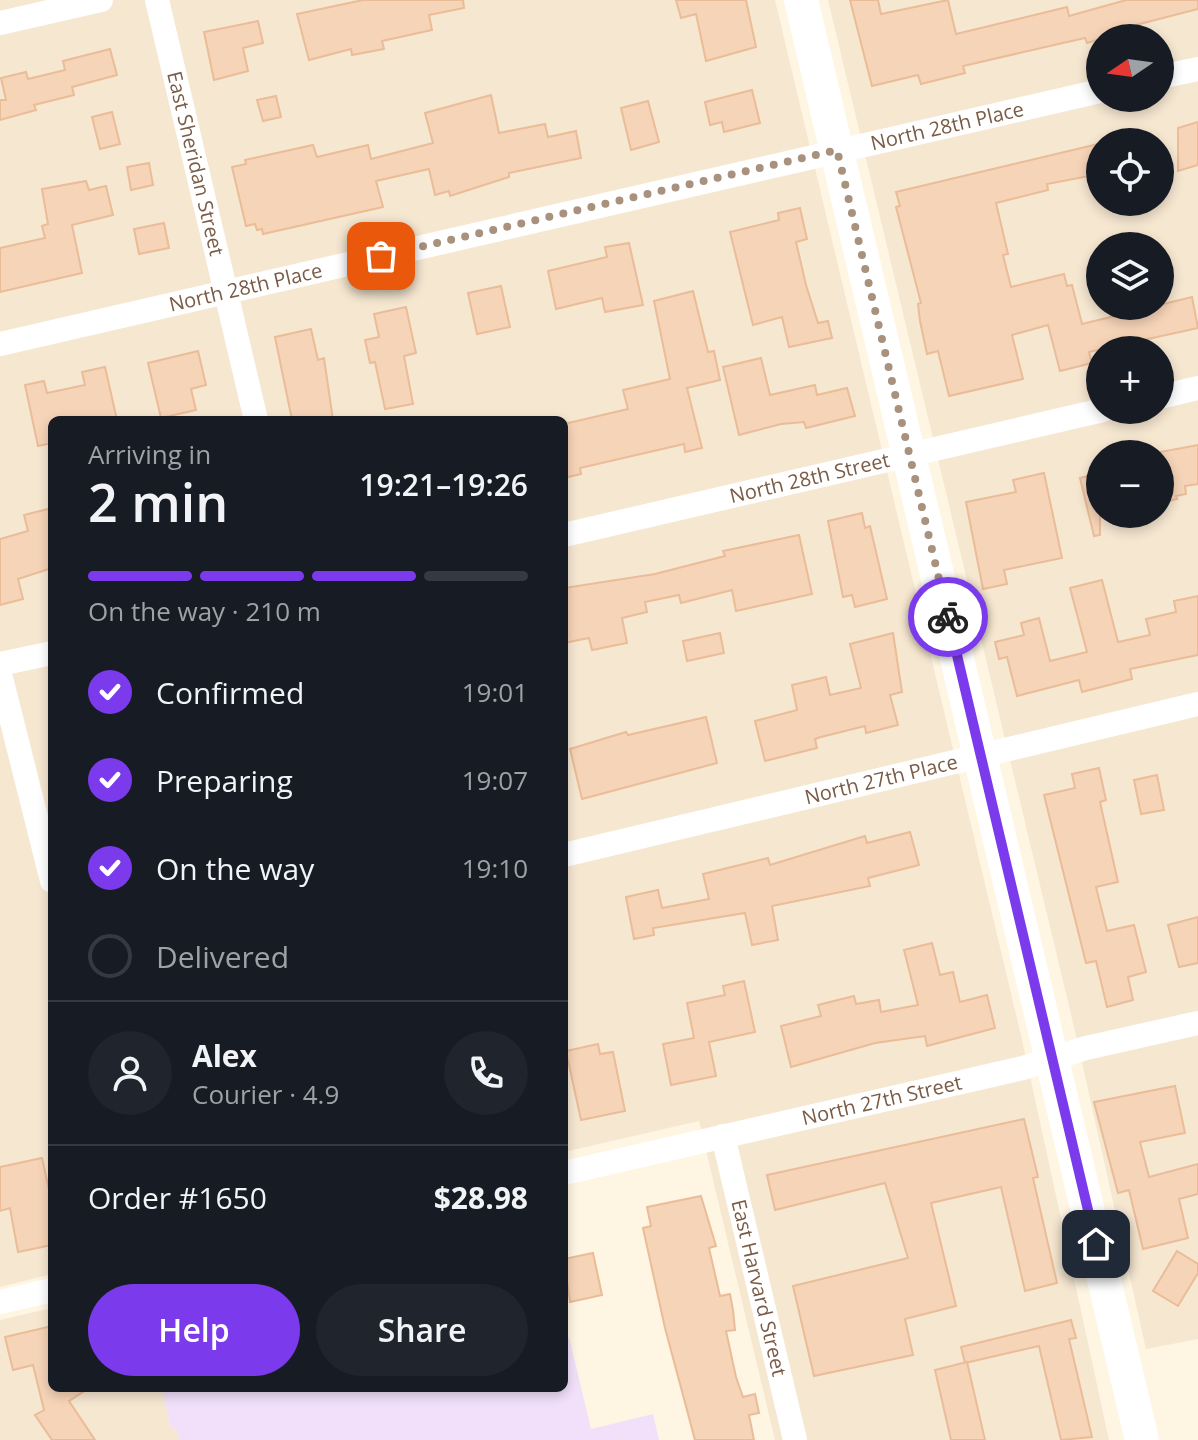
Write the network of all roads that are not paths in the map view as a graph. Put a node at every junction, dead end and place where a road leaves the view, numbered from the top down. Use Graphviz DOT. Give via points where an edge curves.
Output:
graph roads {
  1 [pos="101,0"];
  2 [pos="157,0"];
  3 [pos="801,0"];
  4 [pos="0,23"];
  5 [pos="1198,69"];
  6 [pos="1174,74"];
  7 [pos="1086,94"];
  8 [pos="837,150"];
  9 [pos="226,292"];
  10 [pos="0,344"];
  11 [pos="1198,388"];
  12 [pos="1174,394"];
  13 [pos="1086,414"];
  14 [pos="255,416"];
  15 [pos="909,455"];
  16 [pos="568,534"];
  17 [pos="48,654"];
  18 [pos="0,664"];
  19 [pos="0,674"];
  20 [pos="1198,704"];
  21 [pos="980,756"];
  22 [pos="568,854"];
  23 [pos="48,865"];
  24 [pos="1198,1023"];
  25 [pos="1053,1059"];
  26 [pos="723,1136"];
  27 [pos="568,1172"];
  28 [pos="48,1291"];
  29 [pos="0,1302"];
  30 [pos="795,1440"];
  31 [pos="1142,1440"];
  1 -- 4 [label="street"];
  2 -- 9 [label="street, East Sheridan Street"];
  3 -- 8 [label="street"];
  5 -- 6 [label="street"];
  7 -- 8 [label="street, North 28th Place"];
  8 -- 9 [label="street, North 28th Place"];
  8 -- 15 [label="street"];
  9 -- 10 [label="street, North 28th Place"];
  9 -- 14 [label="street, East Sheridan Street"];
  11 -- 12 [label="street"];
  13 -- 15 [label="street, North 28th Street"];
  15 -- 16 [label="street, North 28th Street"];
  15 -- 21 [label="street"];
  17 -- 18 [label="street"];
  19 -- 23 [label="street"];
  20 -- 21 [label="street, North 27th Place"];
  21 -- 22 [label="street, North 27th Place"];
  21 -- 25 [label="street"];
  24 -- 25 [label="street, North 27th Street"];
  25 -- 26 [label="street, North 27th Street"];
  25 -- 31 [label="street"];
  26 -- 27 [label="street, North 27th Street"];
  26 -- 30 [label="street, East Harvard Street"];
  28 -- 29 [label="street"];
}
